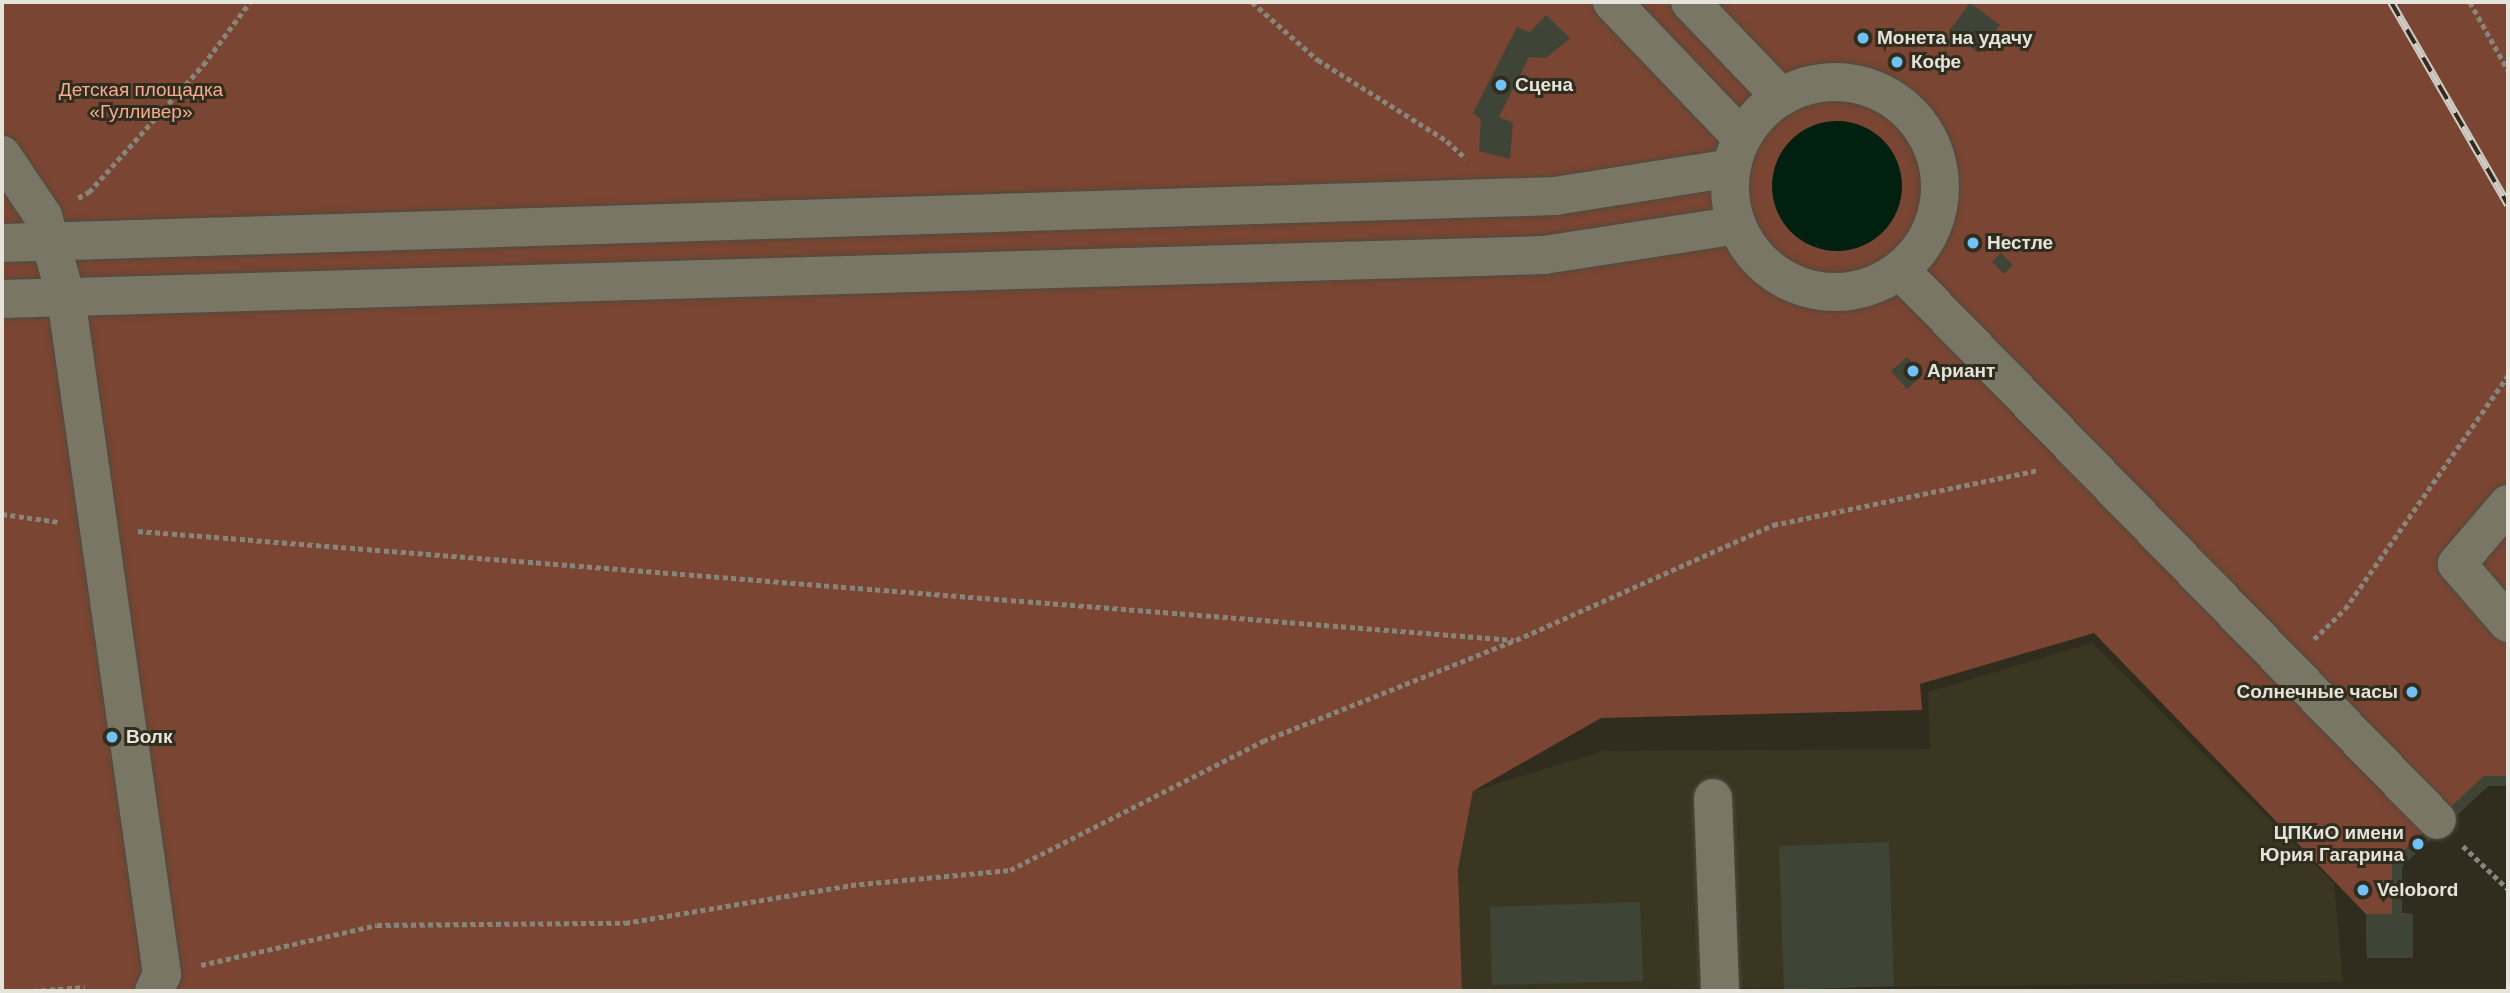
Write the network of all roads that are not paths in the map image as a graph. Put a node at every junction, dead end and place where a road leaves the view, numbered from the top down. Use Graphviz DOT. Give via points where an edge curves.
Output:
graph roads {
  1 [pos="1612,2"];
  2 [pos="1690,2"];
  3 [pos="1781,97"];
  4 [pos="1737,153"];
  5 [pos="2,155"];
  6 [pos="1737,226"];
  7 [pos="47,228"];
  8 [pos="2,243"];
  9 [pos="1901,271"];
  10 [pos="66,297"];
  11 [pos="2,299"];
  12 [pos="2508,504"];
  13 [pos="2508,622"];
  14 [pos="1713,798"];
  15 [pos="2445,828"];
  16 [pos="158,983"];
  17 [pos="1720,991"];
  1 -- 4 [label="street"];
  2 -- 3 [label="street"];
  3 -- 4 [label="street" via="1759,115"];
  3 -- 9 [label="street" via="1814,84 1850,83 1883,93 1912,114 1931,143 1941,177 1938,212 1925,244"];
  4 -- 6 [label="street" via="1730,197"];
  4 -- 7 [label="street" via="1555,196"];
  5 -- 7 [label="street"];
  6 -- 9 [label="street" via="1753,254 1769,269 1807,289 1840,293 1872,286"];
  6 -- 10 [label="street" via="1544,255"];
  7 -- 8 [label="street"];
  7 -- 10 [label="street"];
  9 -- 15 [label="street"];
  10 -- 11 [label="street"];
  10 -- 16 [label="street"];
  12 -- 13 [label="street" via="2457,564"];
  14 -- 17 [label="street"];
}
